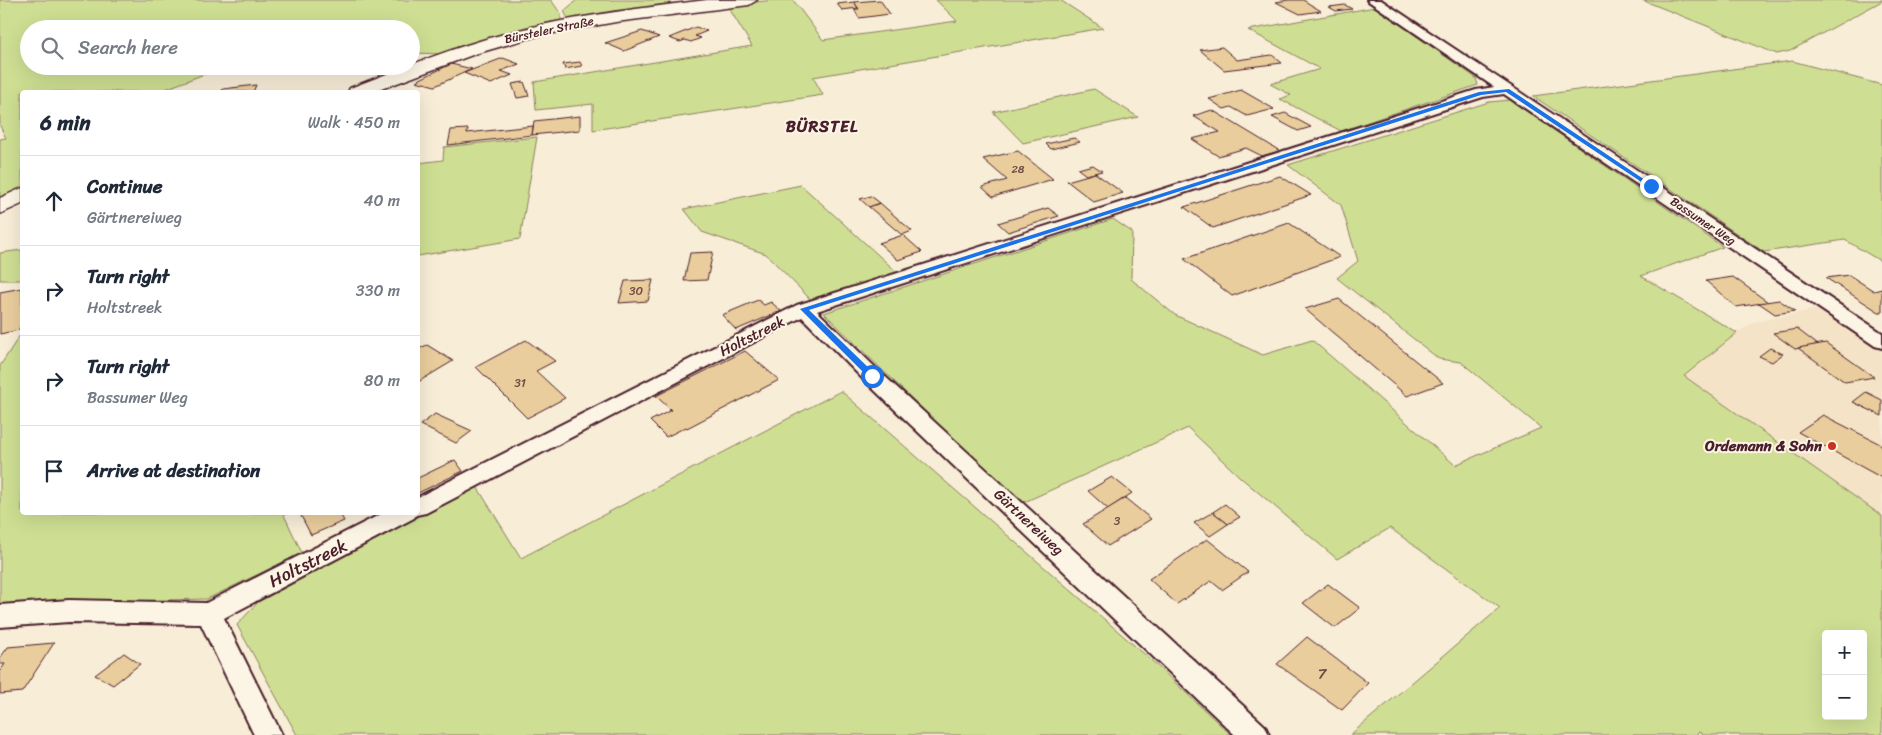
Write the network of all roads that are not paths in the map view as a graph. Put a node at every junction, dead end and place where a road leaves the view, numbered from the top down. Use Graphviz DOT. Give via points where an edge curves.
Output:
graph roads {
  1 [pos="749,0"];
  2 [pos="1373,0"];
  3 [pos="420,69"];
  4 [pos="403,75"];
  5 [pos="362,90"];
  6 [pos="1507,90"];
  7 [pos="20,196"];
  8 [pos="0,207"];
  9 [pos="804,309"];
  10 [pos="1882,342"];
  11 [pos="420,506"];
  12 [pos="400,515"];
  13 [pos="209,614"];
  14 [pos="0,616"];
  15 [pos="268,735"];
  16 [pos="1255,735"];
  1 -- 3 [label="street, Bürsteler Straße" via="536,31"];
  2 -- 6 [label="street, Bassumer Weg"];
  4 -- 5 [label="street, Bürsteler Straße"];
  6 -- 9 [label="street, Holtstreek" via="1471,96"];
  6 -- 10 [label="street, Bassumer Weg"];
  7 -- 8 [label="street"];
  9 -- 11 [label="street, Holtstreek"];
  9 -- 16 [label="street, Gärtnereiweg"];
  12 -- 13 [label="street, Holtstreek"];
  13 -- 14 [label="street, Holtstreek" via="69,611"];
  13 -- 15 [label="street"];
}
